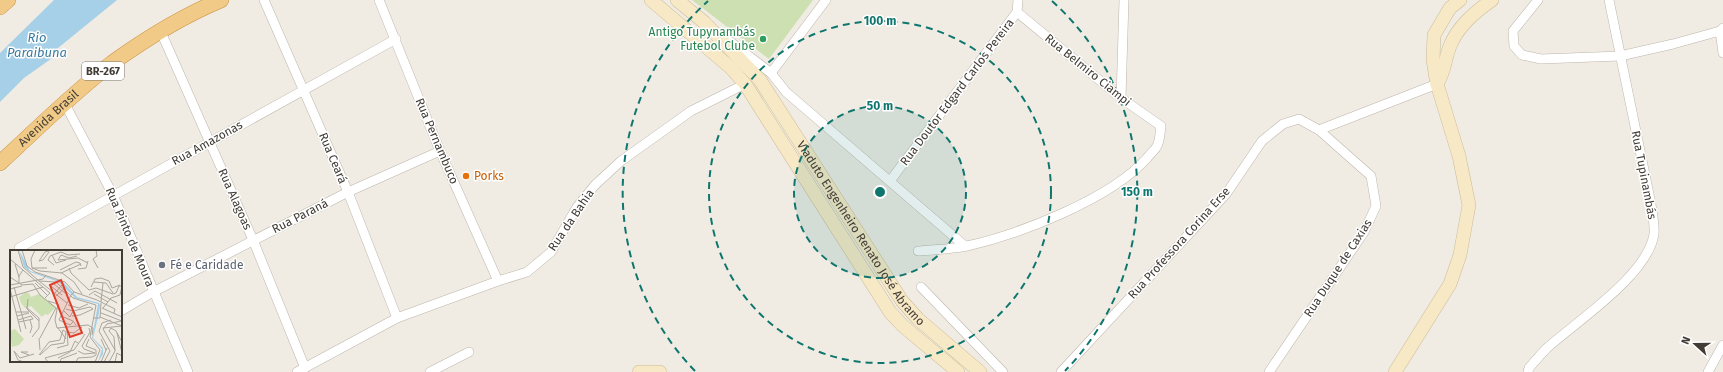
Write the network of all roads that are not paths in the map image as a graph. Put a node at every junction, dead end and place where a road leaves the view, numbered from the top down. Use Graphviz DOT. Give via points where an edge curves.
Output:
graph roads {
  1 [pos="8,0"];
  2 [pos="221,0"];
  3 [pos="264,0"];
  4 [pos="379,0"];
  5 [pos="651,0"];
  6 [pos="677,0"];
  7 [pos="826,0"];
  8 [pos="1018,0"];
  9 [pos="1124,0"];
  10 [pos="1460,0"];
  11 [pos="1492,0"];
  12 [pos="1538,0"];
  13 [pos="1610,0"];
  14 [pos="0,7"];
  15 [pos="1017,12"];
  16 [pos="705,23"];
  17 [pos="1721,30"];
  18 [pos="161,32"];
  19 [pos="396,39"];
  20 [pos="1723,53"];
  21 [pos="1620,56"];
  22 [pos="771,73"];
  23 [pos="745,84"];
  24 [pos="1436,84"];
  25 [pos="304,90"];
  26 [pos="1121,98"];
  27 [pos="64,104"];
  28 [pos="1319,130"];
  29 [pos="209,141"];
  30 [pos="440,151"];
  31 [pos="0,163"];
  32 [pos="890,181"];
  33 [pos="348,192"];
  34 [pos="113,195"];
  35 [pos="253,240"];
  36 [pos="965,246"];
  37 [pos="19,248"];
  38 [pos="918,251"];
  39 [pos="498,281"];
  40 [pos="921,286"];
  41 [pos="153,292"];
  42 [pos="122,310"];
  43 [pos="397,318"];
  44 [pos="1723,345"];
  45 [pos="469,352"];
  46 [pos="301,370"];
  47 [pos="188,372"];
  48 [pos="430,372"];
  49 [pos="638,372"];
  50 [pos="660,372"];
  51 [pos="958,372"];
  52 [pos="980,372"];
  53 [pos="1003,372"];
  54 [pos="1060,372"];
  55 [pos="1269,372"];
  56 [pos="1395,372"];
  57 [pos="1528,372"];
  58 [pos="1708,372"];
  1 -- 14 [label="highway"];
  2 -- 18 [label="highway, Avenida Brasil / BR-267"];
  3 -- 25 [label="street, Rua Ceará"];
  4 -- 19 [label="street, Rua Pernambuco"];
  5 -- 23 [label="main road, Viaduto Engenheiro Renato José Abramo" via="731,68"];
  6 -- 16 [label="main road, Viaduto Engenheiro Renato José Abramo"];
  7 -- 22 [label="street"];
  8 -- 15 [label="street, Rua Doutor Edgard Carlos Pereira"];
  9 -- 26 [label="street"];
  10 -- 24 [label="main road" via="1450,8 1434,35 1433,60"];
  11 -- 24 [label="main road" via="1474,14 1456,34 1444,72"];
  12 -- 21 [label="street" via="1513,31 1514,46 1522,55 1541,59"];
  13 -- 21 [label="street, Rua Tupinambás"];
  15 -- 26 [label="street, Rua Belmiro Ciampi"];
  15 -- 32 [label="street, Rua Doutor Edgard Carlos Pereira"];
  16 -- 22 [label="street"];
  16 -- 52 [label="main road, Viaduto Engenheiro Renato José Abramo" via="760,80 902,301 918,319"];
  17 -- 20 [label="street"];
  17 -- 21 [label="street"];
  18 -- 27 [label="highway, Avenida Brasil / BR-267" via="112,63"];
  18 -- 29 [label="street, Rua Alagoas"];
  19 -- 25 [label="street, Rua Amazonas"];
  19 -- 30 [label="street, Rua Pernambuco"];
  21 -- 57 [label="street, Rua Tupinambás" via="1651,204 1654,234 1641,263 1595,308 1546,348"];
  22 -- 32 [label="street" via="786,92"];
  23 -- 39 [label="street, Rua da Bahia" via="691,111 621,161 595,185 577,207 551,252 527,272"];
  23 -- 51 [label="main road, Viaduto Engenheiro Renato José Abramo" via="890,312"];
  24 -- 28 [label="street"];
  24 -- 56 [label="main road" via="1459,156 1469,205 1460,255 1450,284"];
  25 -- 29 [label="street, Rua Amazonas"];
  25 -- 33 [label="street, Rua Ceará"];
  26 -- 36 [label="street, Rua Belmiro Ciampi" via="1161,126 1157,146 1140,166 1106,191 1074,207 1027,227"];
  27 -- 31 [label="highway, Avenida Brasil / BR-267"];
  27 -- 34 [label="street, Rua Pinto de Moura"];
  28 -- 54 [label="street, Rua Professora Corina Erse" via="1299,119 1283,124 1262,141 1226,194"];
  28 -- 55 [label="street, Rua Duque de Caxias" via="1371,176 1376,206 1364,232"];
  29 -- 34 [label="street, Rua Amazonas"];
  29 -- 35 [label="street, Rua Alagoas"];
  30 -- 33 [label="street, Rua Paraná"];
  30 -- 39 [label="street, Rua Pernambuco"];
  32 -- 36 [label="street"];
  33 -- 35 [label="street, Rua Paraná"];
  33 -- 43 [label="street, Rua Ceará"];
  34 -- 37 [label="street, Rua Amazonas"];
  34 -- 41 [label="street, Rua Pinto de Moura"];
  35 -- 41 [label="street, Rua Paraná"];
  35 -- 46 [label="street, Rua Alagoas"];
  36 -- 38 [label="street"];
  39 -- 43 [label="street, Rua da Bahia"];
  40 -- 53 [label="street"];
  41 -- 42 [label="street, Rua Paraná"];
  41 -- 47 [label="street, Rua Pinto de Moura"];
  43 -- 46 [label="street, Rua da Bahia"];
  44 -- 58 [label="street"];
  45 -- 48 [label="street"];
  49 -- 50 [label="main road"];
}
